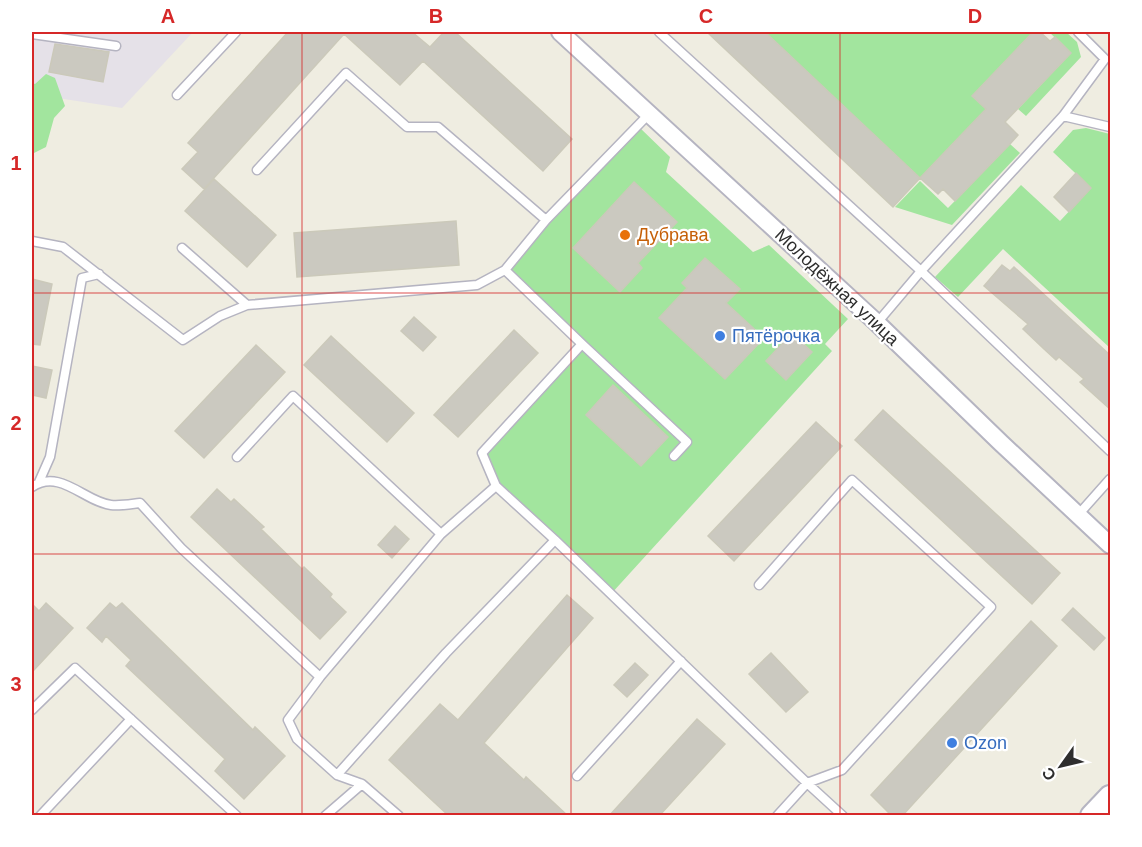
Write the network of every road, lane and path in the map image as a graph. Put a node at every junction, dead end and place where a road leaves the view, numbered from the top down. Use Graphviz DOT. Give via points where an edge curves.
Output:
graph roads {
  1 [pos="236,32"];
  2 [pos="560,32"];
  3 [pos="659,32"];
  4 [pos="1078,32"];
  5 [pos="32,34"];
  6 [pos="116,46"];
  7 [pos="177,95"];
  8 [pos="649,114"];
  9 [pos="1063,116"];
  10 [pos="1110,127"];
  11 [pos="257,170"];
  12 [pos="546,220"];
  13 [pos="32,241"];
  14 [pos="182,248"];
  15 [pos="505,270"];
  16 [pos="921,271"];
  17 [pos="99,274"];
  18 [pos="247,305"];
  19 [pos="877,323"];
  20 [pos="582,344"];
  21 [pos="1110,451"];
  22 [pos="674,456"];
  23 [pos="237,457"];
  24 [pos="1110,479"];
  25 [pos="35,485"];
  26 [pos="496,486"];
  27 [pos="1078,515"];
  28 [pos="441,534"];
  29 [pos="555,540"];
  30 [pos="1110,545"];
  31 [pos="759,585"];
  32 [pos="681,661"];
  33 [pos="320,677"];
  34 [pos="32,711"];
  35 [pos="131,719"];
  36 [pos="337,776"];
  37 [pos="577,776"];
  38 [pos="807,783"];
  39 [pos="362,784"];
  40 [pos="1110,797"];
  41 [pos="40,816"];
  42 [pos="237,816"];
  43 [pos="325,816"];
  44 [pos="399,816"];
  45 [pos="777,816"];
  46 [pos="843,816"];
  47 [pos="1092,816"];
  1 -- 7 [label="lane"];
  2 -- 8 [label="street, Молодёжная улица"];
  3 -- 16 [label="lane"];
  4 -- 9 [label="lane" via="1105,59"];
  5 -- 6 [label="lane"];
  8 -- 12 [label="lane"];
  8 -- 19 [label="street, Молодёжная улица"];
  9 -- 10 [label="lane"];
  9 -- 16 [label="lane"];
  11 -- 12 [label="lane" via="346,73 407,127 438,127"];
  12 -- 15 [label="lane"];
  13 -- 17 [label="lane" via="63,247"];
  14 -- 18 [label="lane"];
  15 -- 18 [label="lane" via="477,285"];
  15 -- 20 [label="lane"];
  16 -- 19 [label="lane"];
  16 -- 21 [label="lane"];
  17 -- 18 [label="lane" via="183,339"];
  17 -- 25 [label="lane" via="82,278 50,457"];
  19 -- 27 [label="street, Молодёжная улица"];
  20 -- 22 [label="lane" via="687,442"];
  20 -- 26 [label="lane" via="482,453"];
  23 -- 28 [label="lane" via="293,396"];
  24 -- 27 [label="lane"];
  25 -- 33 [label="lane" via="62,483 110,505 140,503 181,548"];
  26 -- 28 [label="lane"];
  26 -- 29 [label="lane"];
  27 -- 30 [label="street, Молодёжная улица"];
  28 -- 33 [label="lane"];
  29 -- 32 [label="lane"];
  29 -- 36 [label="lane" via="446,653"];
  31 -- 38 [label="lane" via="852,480 991,607 842,770"];
  32 -- 37 [label="lane"];
  32 -- 38 [label="lane"];
  33 -- 36 [label="lane" via="288,720 297,739"];
  34 -- 35 [label="lane" via="75,668"];
  35 -- 41 [label="lane"];
  35 -- 42 [label="lane"];
  36 -- 39 [label="lane"];
  38 -- 45 [label="lane"];
  38 -- 46 [label="lane"];
  39 -- 43 [label="lane"];
  39 -- 44 [label="lane"];
  40 -- 47 [label="main road"];
}
